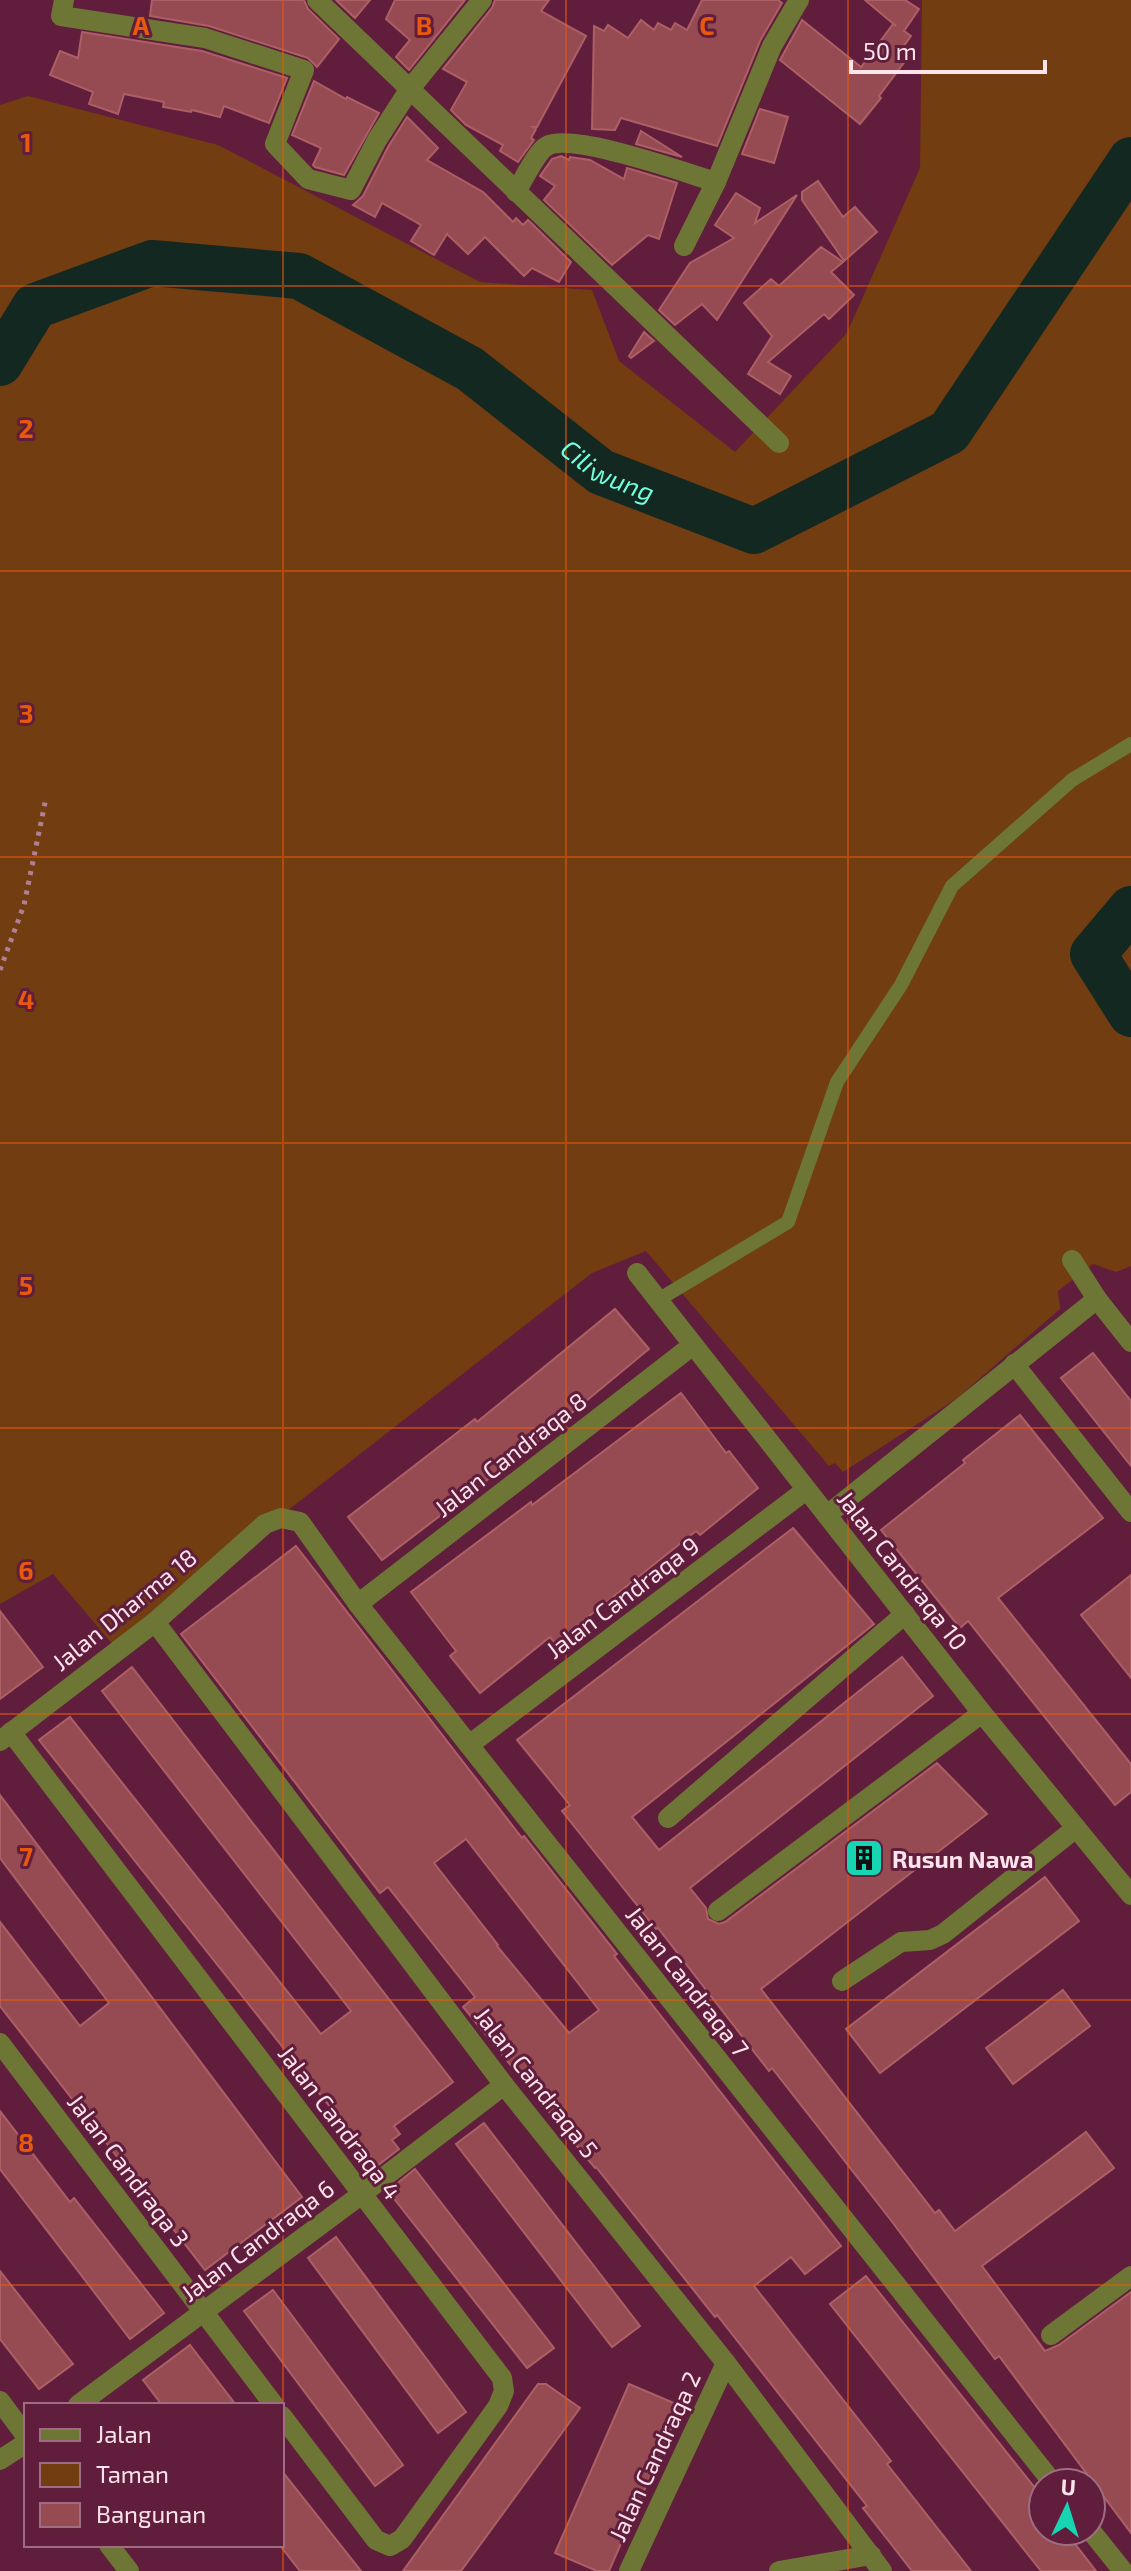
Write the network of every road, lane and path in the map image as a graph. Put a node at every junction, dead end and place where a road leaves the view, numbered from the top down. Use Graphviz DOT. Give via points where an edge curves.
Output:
graph roads {
  1 [pos="64,0"];
  2 [pos="317,0"];
  3 [pos="482,0"];
  4 [pos="799,0"];
  5 [pos="409,90"];
  6 [pos="716,182"];
  7 [pos="516,192"];
  8 [pos="684,246"];
  9 [pos="779,443"];
  10 [pos="1131,744"];
  11 [pos="46,798"];
  12 [pos="0,970"];
  13 [pos="1072,1260"];
  14 [pos="637,1273"];
  15 [pos="1097,1299"];
  16 [pos="658,1300"];
  17 [pos="1131,1342"];
  18 [pos="693,1345"];
  19 [pos="1014,1364"];
  20 [pos="806,1490"];
  21 [pos="1131,1512"];
  22 [pos="827,1515"];
  23 [pos="281,1518"];
  24 [pos="358,1604"];
  25 [pos="905,1614"];
  26 [pos="155,1622"];
  27 [pos="982,1713"];
  28 [pos="6,1737"];
  29 [pos="469,1745"];
  30 [pos="668,1818"];
  31 [pos="1076,1828"];
  32 [pos="1131,1895"];
  33 [pos="718,1911"];
  34 [pos="842,1981"];
  35 [pos="0,2043"];
  36 [pos="504,2085"];
  37 [pos="362,2194"];
  38 [pos="1131,2276"];
  39 [pos="204,2312"];
  40 [pos="1051,2335"];
  41 [pos="726,2363"];
  42 [pos="0,2401"];
  43 [pos="81,2403"];
  44 [pos="272,2403"];
  45 [pos="284,2419"];
  46 [pos="24,2433"];
  47 [pos="24,2444"];
  48 [pos="0,2460"];
  49 [pos="1040,2467"];
  50 [pos="110,2547"];
  51 [pos="1104,2547"];
  52 [pos="876,2563"];
  53 [pos="124,2569"];
  54 [pos="629,2571"];
  55 [pos="779,2571"];
  56 [pos="1123,2571"];
  1 -- 5 [label="street" via="61,16 205,38 304,70 275,144 308,179 351,190"];
  2 -- 5 [label="street"];
  3 -- 5 [label="street"];
  4 -- 6 [label="street" via="772,46"];
  5 -- 7 [label="street"];
  6 -- 7 [label="street" via="606,149 553,143 542,149"];
  6 -- 8 [label="street"];
  7 -- 9 [label="street"];
  10 -- 16 [label="lane" via="1072,780 952,886 901,985 837,1082 788,1222"];
  11 -- 12 [label="path" via="24,905"];
  13 -- 15 [label="street"];
  14 -- 16 [label="street, Jalan Candraqa 10"];
  15 -- 17 [label="street"];
  15 -- 19 [label="street"];
  16 -- 18 [label="street, Jalan Candraqa 10"];
  18 -- 20 [label="street, Jalan Candraqa 10"];
  18 -- 24 [label="street, Jalan Candraqa 8"];
  19 -- 21 [label="street"];
  19 -- 22 [label="street"];
  20 -- 22 [label="street, Jalan Candraqa 10"];
  20 -- 29 [label="street, Jalan Candraqa 9"];
  22 -- 25 [label="street, Jalan Candraqa 10"];
  23 -- 24 [label="street, Jalan Candraqa 7" via="300,1522"];
  23 -- 26 [label="street, Jalan Dharma 18" via="265,1524"];
  24 -- 29 [label="street, Jalan Candraqa 7"];
  25 -- 27 [label="street, Jalan Candraqa 10"];
  25 -- 30 [label="street"];
  26 -- 28 [label="street, Jalan Dharma 18"];
  26 -- 36 [label="street, Jalan Candraqa 5"];
  27 -- 31 [label="street, Jalan Candraqa 10"];
  27 -- 33 [label="street"];
  28 -- 37 [label="street, Jalan Candraqa 4"];
  29 -- 49 [label="street, Jalan Candraqa 7"];
  31 -- 32 [label="street, Jalan Candraqa 10"];
  31 -- 34 [label="street" via="943,1934 901,1942"];
  35 -- 39 [label="street, Jalan Candraqa 3"];
  36 -- 37 [label="street, Jalan Candraqa 6"];
  36 -- 41 [label="street, Jalan Candraqa 5"];
  37 -- 39 [label="street, Jalan Candraqa 6"];
  37 -- 45 [label="street, Jalan Candraqa 4" via="502,2378 504,2391 402,2539 390,2546 376,2540"];
  38 -- 40 [label="street"];
  39 -- 43 [label="street, Jalan Candraqa 6"];
  39 -- 44 [label="street, Jalan Candraqa 3"];
  41 -- 52 [label="street, Jalan Candraqa 5"];
  41 -- 54 [label="street, Jalan Candraqa 2"];
  42 -- 46 [label="street"];
  47 -- 48 [label="street"];
  50 -- 53 [label="street"];
  51 -- 56 [label="street"];
  52 -- 55 [label="street"];
}
